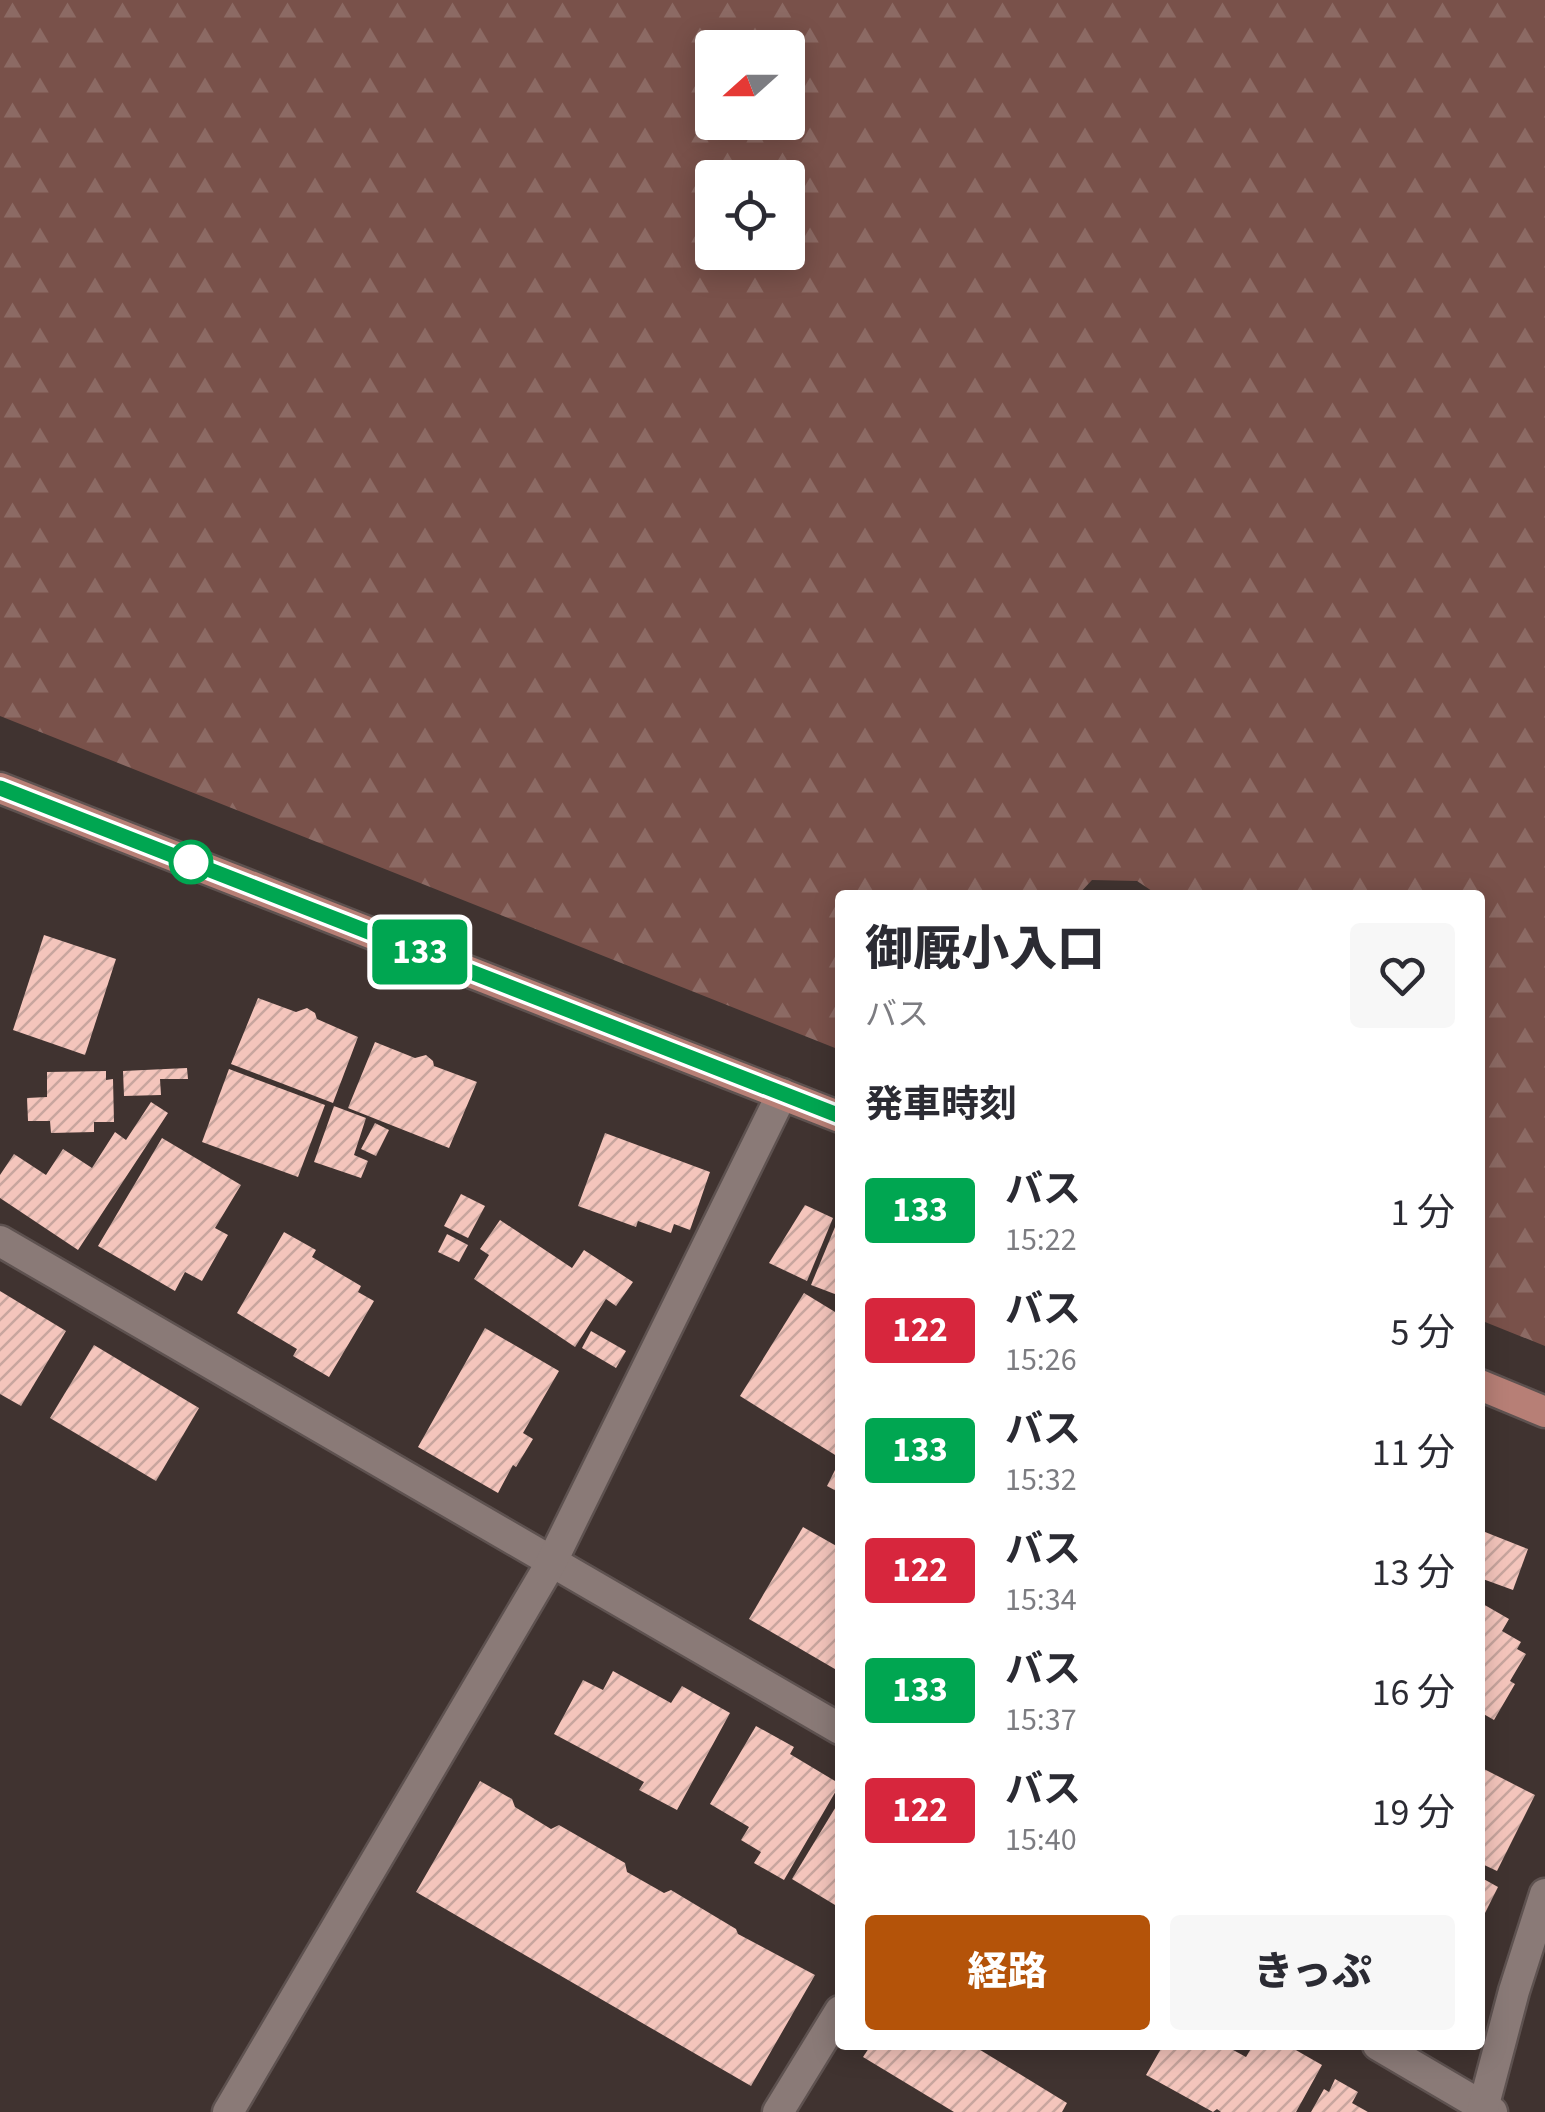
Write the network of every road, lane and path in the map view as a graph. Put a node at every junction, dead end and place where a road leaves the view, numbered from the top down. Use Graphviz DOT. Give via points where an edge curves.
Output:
graph roads {
  1 [pos="0,788"];
  2 [pos="782,1094"];
  3 [pos="835,1114"];
  4 [pos="0,1241"];
  5 [pos="1485,1387"];
  6 [pos="1545,1412"];
  7 [pos="551,1563"];
  8 [pos="835,1726"];
  9 [pos="1545,1894"];
  10 [pos="835,2019"];
  11 [pos="1386,2050"];
  12 [pos="1485,2110"];
  13 [pos="228,2112"];
  14 [pos="778,2112"];
  1 -- 2 [label="main road"];
  2 -- 3 [label="main road"];
  2 -- 7 [label="street"];
  4 -- 7 [label="street"];
  5 -- 6 [label="main road"];
  7 -- 8 [label="street"];
  7 -- 13 [label="street"];
  9 -- 12 [label="street"];
  10 -- 14 [label="street"];
  11 -- 12 [label="street"];
}
